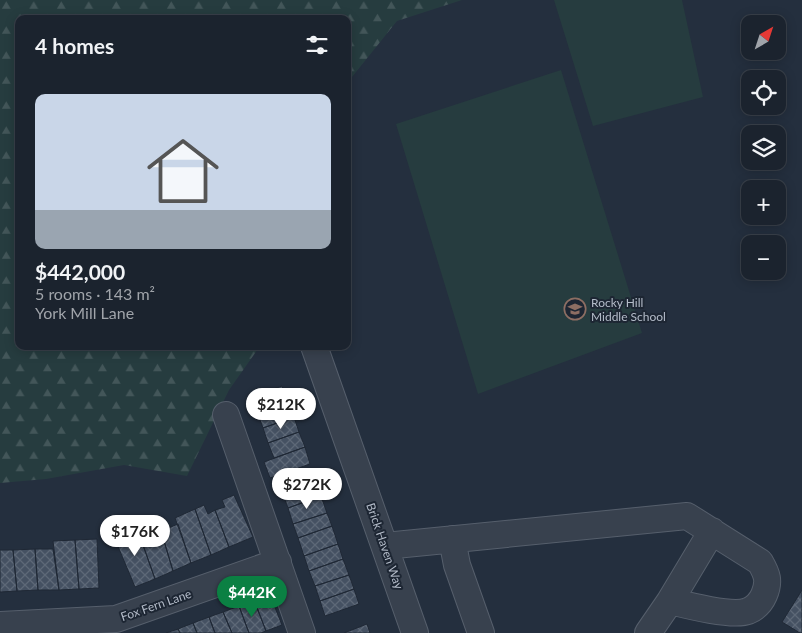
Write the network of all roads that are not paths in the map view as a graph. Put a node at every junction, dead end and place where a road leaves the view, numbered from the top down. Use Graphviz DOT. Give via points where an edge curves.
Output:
graph roads {
  1 [pos="315,350"];
  2 [pos="226,415"];
  3 [pos="712,531"];
  4 [pos="452,539"];
  5 [pos="385,546"];
  6 [pos="278,562"];
  7 [pos="670,601"];
  8 [pos="0,625"];
  9 [pos="302,633"];
  10 [pos="416,633"];
  11 [pos="481,633"];
  12 [pos="648,633"];
  1 -- 5 [label="street, Brick Haven Way"];
  2 -- 6 [label="street"];
  3 -- 4 [label="street" via="687,516"];
  3 -- 7 [label="street"];
  3 -- 7 [label="street" via="760,562 768,586 763,598 746,612"];
  4 -- 5 [label="street"];
  4 -- 11 [label="street" via="457,565"];
  5 -- 10 [label="street, Brick Haven Way"];
  6 -- 8 [label="street, Fox Fern Lane" via="116,618"];
  6 -- 9 [label="street"];
  7 -- 12 [label="street"];
}
